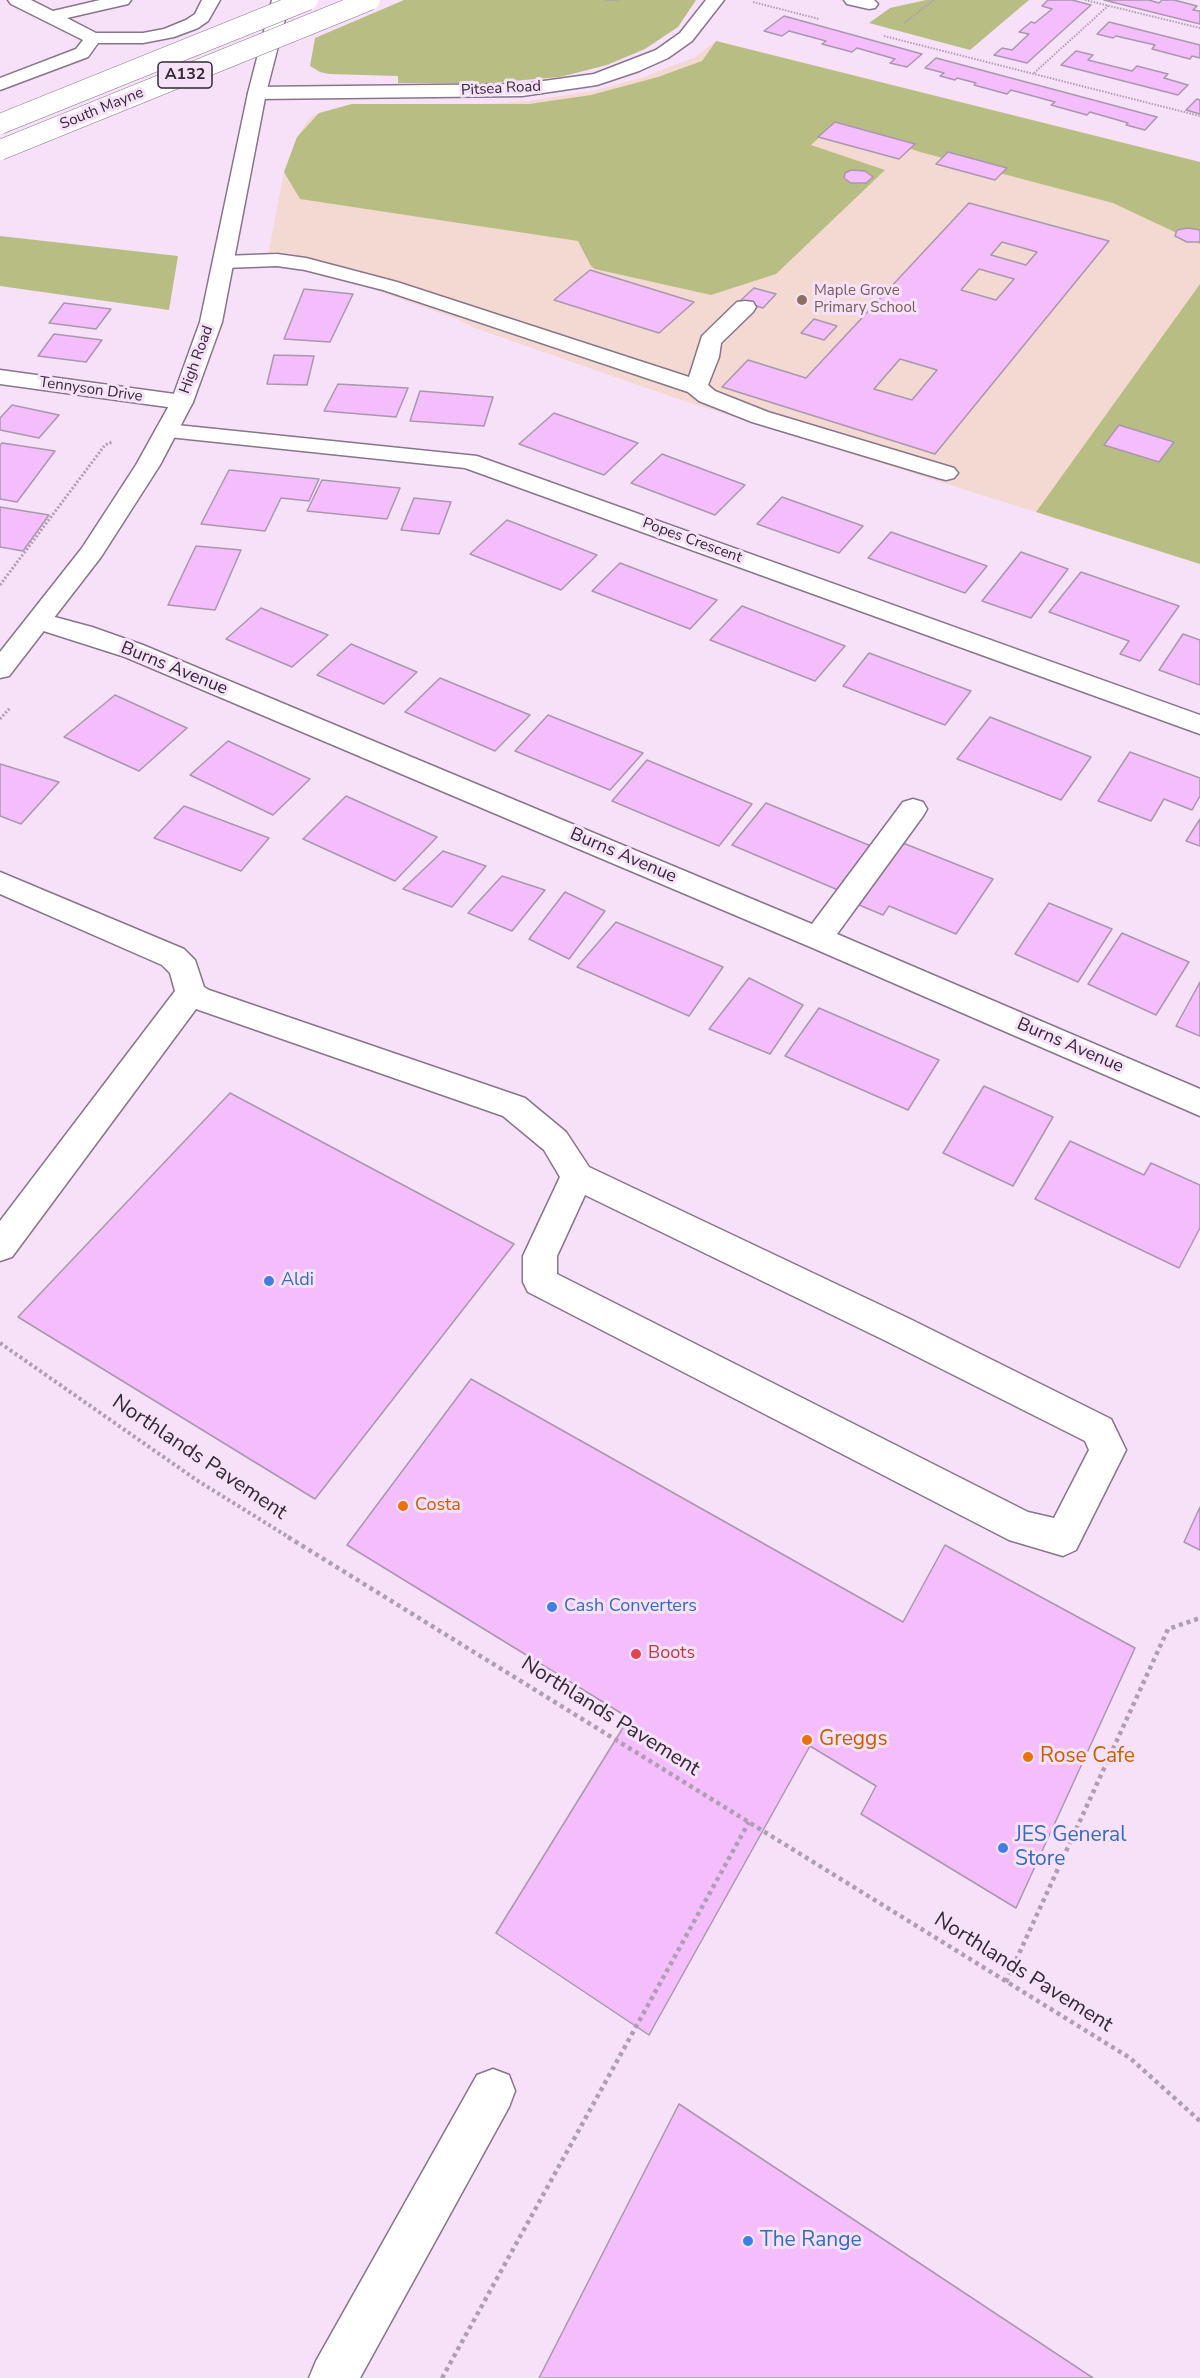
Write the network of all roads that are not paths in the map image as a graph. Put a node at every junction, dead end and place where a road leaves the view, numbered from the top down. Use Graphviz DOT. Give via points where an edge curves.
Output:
graph roads {
  1 [pos="17,0"];
  2 [pos="122,0"];
  3 [pos="211,0"];
  4 [pos="281,0"];
  5 [pos="308,0"];
  6 [pos="370,0"];
  7 [pos="715,0"];
  8 [pos="51,16"];
  9 [pos="93,38"];
  10 [pos="0,84"];
  11 [pos="257,93"];
  12 [pos="0,124"];
  13 [pos="0,150"];
  14 [pos="224,262"];
  15 [pos="745,308"];
  16 [pos="0,377"];
  17 [pos="696,387"];
  18 [pos="182,402"];
  19 [pos="167,431"];
  20 [pos="946,473"];
  21 [pos="40,621"];
  22 [pos="0,670"];
  23 [pos="1200,725"];
  24 [pos="913,809"];
  25 [pos="0,882"];
  26 [pos="818,938"];
  27 [pos="191,993"];
  28 [pos="1200,1102"];
  29 [pos="577,1176"];
  30 [pos="0,1247"];
  31 [pos="493,2091"];
  32 [pos="333,2378"];
  1 -- 8 [label="street"];
  2 -- 8 [label="street"];
  3 -- 9 [label="street" via="202,17 168,33 143,38"];
  4 -- 11 [label="street, High Road"];
  5 -- 12 [label="street, South Mayne / A132, bridge"];
  6 -- 13 [label="street, South Mayne / A132, bridge"];
  7 -- 11 [label="street, Pitsea Road" via="686,38 662,54 597,79 522,90"];
  8 -- 9 [label="street"];
  9 -- 10 [label="street" via="82,53"];
  11 -- 14 [label="street, High Road"];
  14 -- 17 [label="street" via="277,260 333,270"];
  14 -- 18 [label="street, High Road" via="205,342"];
  15 -- 17 [label="street" via="710,341"];
  16 -- 18 [label="street, Tennyson Drive"];
  17 -- 20 [label="street" via="707,396 760,417"];
  18 -- 19 [label="street, High Road"];
  19 -- 21 [label="street, High Road" via="104,534"];
  19 -- 23 [label="street, Popes Crescent" via="469,461"];
  21 -- 22 [label="street, High Road"];
  21 -- 26 [label="street, Burns Avenue" via="134,651"];
  24 -- 26 [label="street"];
  25 -- 27 [label="street" via="173,957 183,968"];
  26 -- 28 [label="street, Burns Avenue"];
  27 -- 29 [label="street" via="223,1008 514,1107 555,1141"];
  27 -- 30 [label="street"];
  29 -- 29 [label="street" via="1098,1430 1108,1450 1063,1538 1022,1528 540,1282 540,1256"];
  31 -- 32 [label="street"];
}
